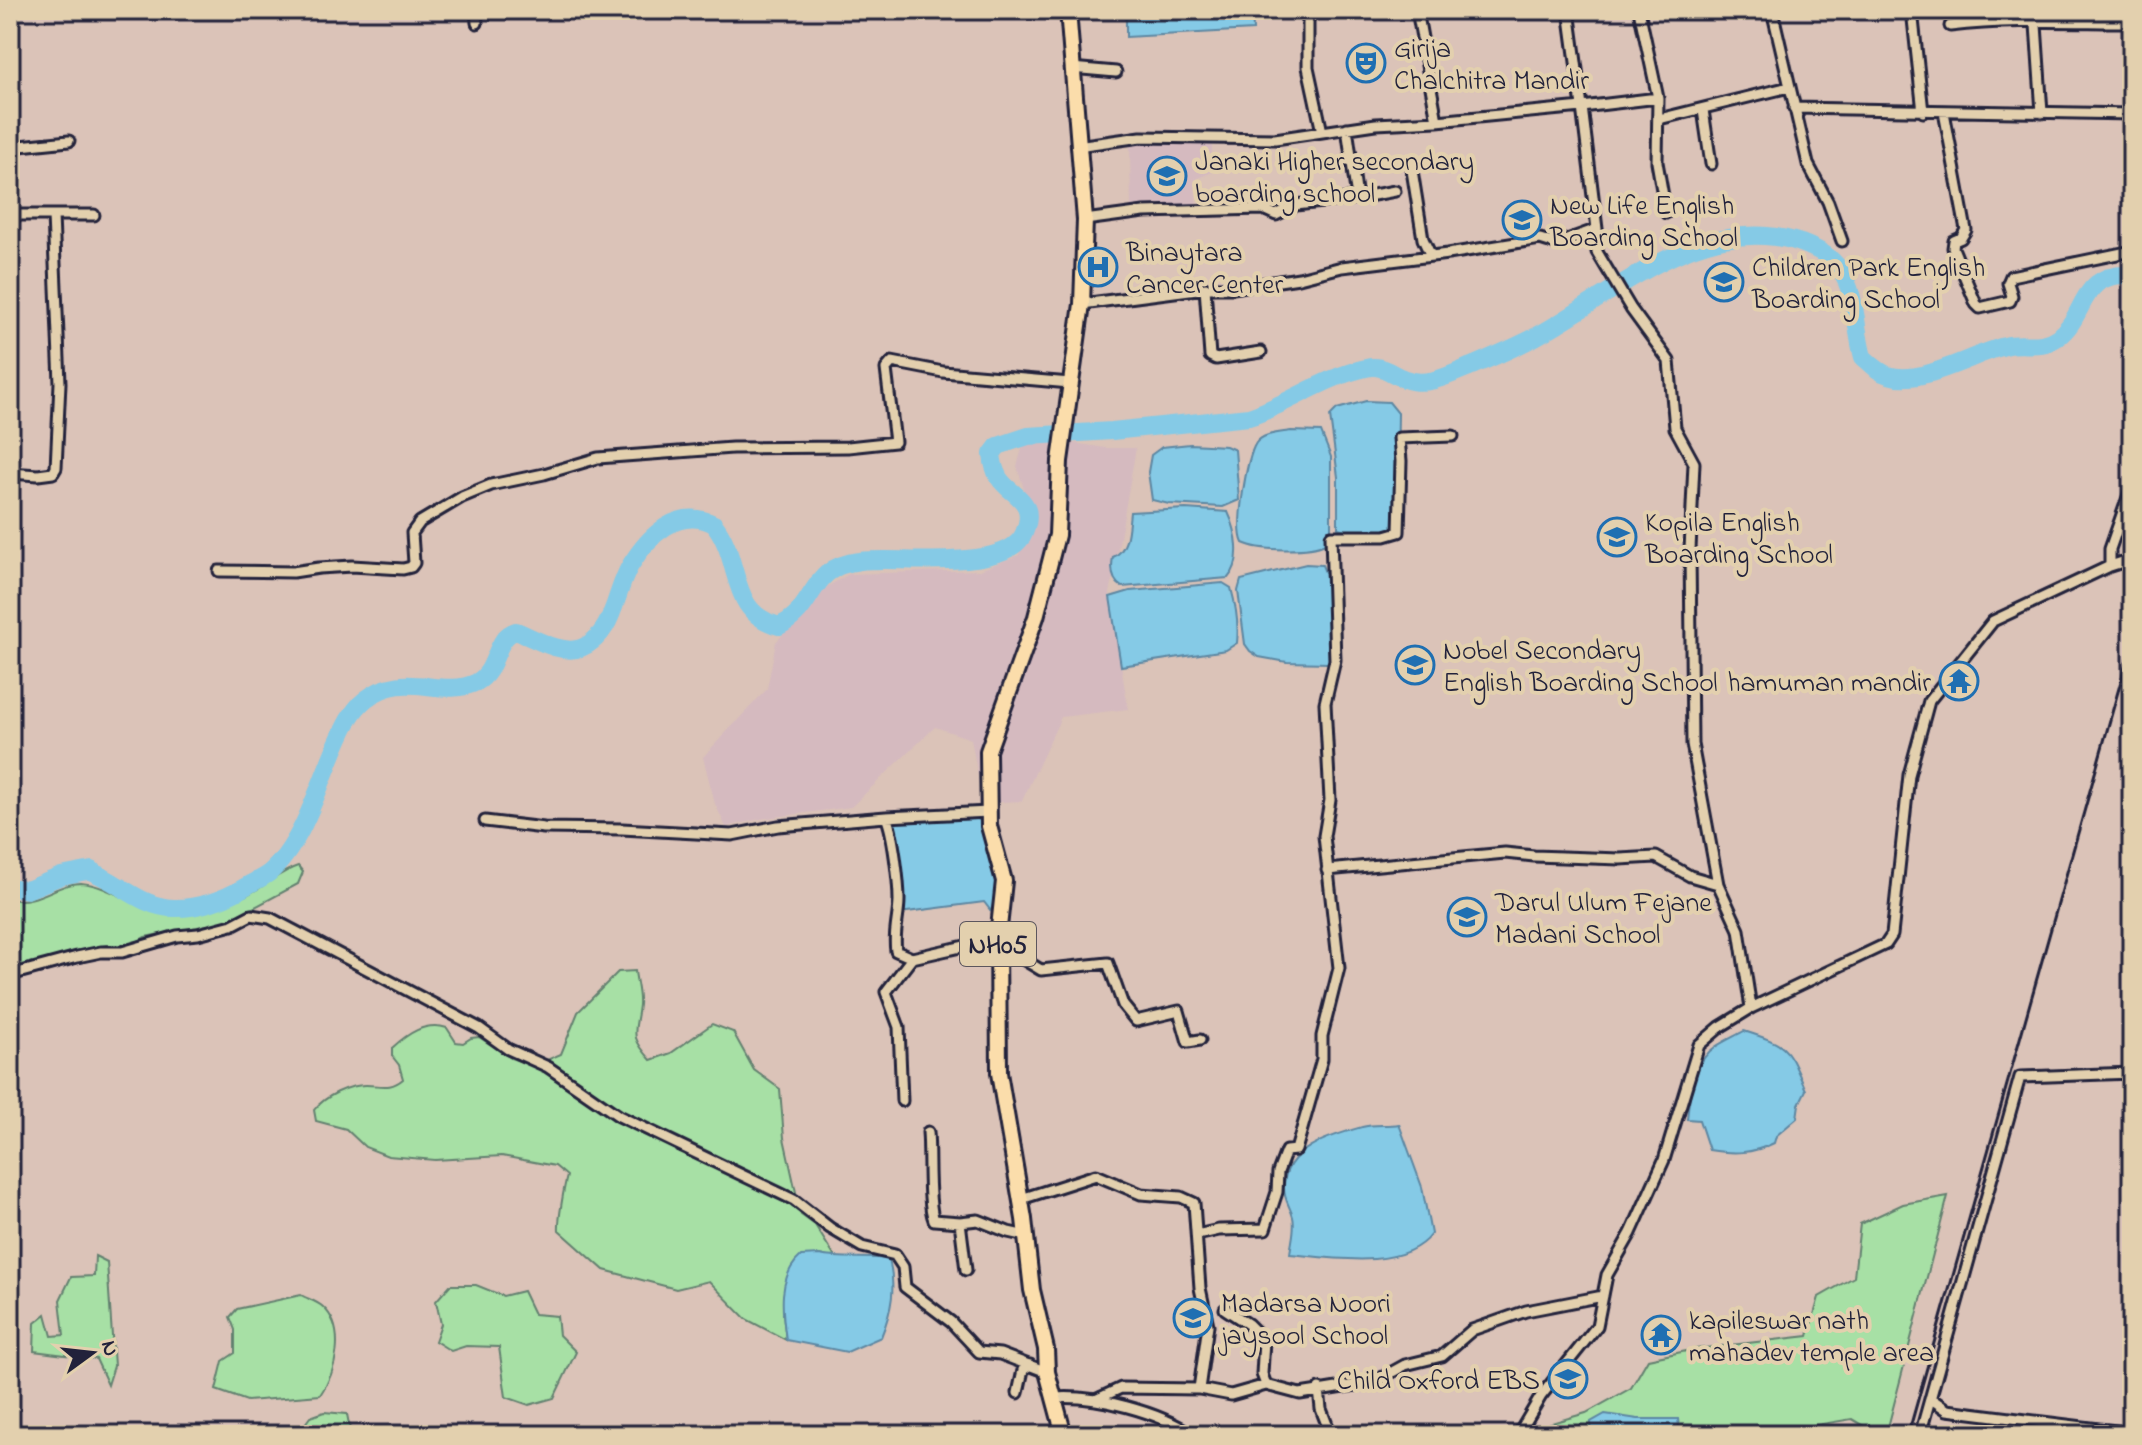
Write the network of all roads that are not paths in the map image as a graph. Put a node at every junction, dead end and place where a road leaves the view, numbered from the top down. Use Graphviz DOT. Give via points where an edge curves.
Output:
graph roads {
  1 [pos="476,10"];
  2 [pos="1068,10"];
  3 [pos="1308,10"];
  4 [pos="1417,10"];
  5 [pos="1569,10"];
  6 [pos="1639,10"];
  7 [pos="1772,10"];
  8 [pos="1912,10"];
  9 [pos="2035,15"];
  10 [pos="2132,22"];
  11 [pos="477,23"];
  12 [pos="1950,26"];
  13 [pos="1071,68"];
  14 [pos="1116,72"];
  15 [pos="1789,87"];
  16 [pos="1658,98"];
  17 [pos="1582,107"];
  18 [pos="1794,108"];
  19 [pos="1703,110"];
  20 [pos="1923,112"];
  21 [pos="1944,112"];
  22 [pos="2042,113"];
  23 [pos="2132,114"];
  24 [pos="1659,119"];
  25 [pos="1437,121"];
  26 [pos="1347,128"];
  27 [pos="1322,132"];
  28 [pos="69,141"];
  29 [pos="1077,146"];
  30 [pos="10,147"];
  31 [pos="1411,164"];
  32 [pos="1711,164"];
  33 [pos="1395,191"];
  34 [pos="1357,198"];
  35 [pos="1666,213"];
  36 [pos="10,215"];
  37 [pos="94,215"];
  38 [pos="53,216"];
  39 [pos="1085,220"];
  40 [pos="1597,229"];
  41 [pos="1842,241"];
  42 [pos="2132,251"];
  43 [pos="1431,256"];
  44 [pos="1205,288"];
  45 [pos="1082,304"];
  46 [pos="1261,352"];
  47 [pos="1070,383"];
  48 [pos="1453,436"];
  49 [pos="10,473"];
  50 [pos="2132,486"];
  51 [pos="2132,559"];
  52 [pos="2110,566"];
  53 [pos="219,571"];
  54 [pos="989,812"];
  55 [pos="886,817"];
  56 [pos="485,821"];
  57 [pos="1327,870"];
  58 [pos="1718,884"];
  59 [pos="998,944"];
  60 [pos="912,958"];
  61 [pos="14,974"];
  62 [pos="1751,1008"];
  63 [pos="1200,1040"];
  64 [pos="2132,1073"];
  65 [pos="902,1101"];
  66 [pos="928,1132"];
  67 [pos="1021,1199"];
  68 [pos="960,1222"];
  69 [pos="1197,1235"];
  70 [pos="1026,1236"];
  71 [pos="966,1270"];
  72 [pos="1603,1296"];
  73 [pos="1225,1309"];
  74 [pos="1030,1365"];
  75 [pos="1047,1372"];
  76 [pos="1266,1385"];
  77 [pos="1199,1389"];
  78 [pos="1319,1389"];
  79 [pos="1018,1393"];
  80 [pos="1055,1398"];
  81 [pos="1930,1398"];
  82 [pos="1095,1400"];
  83 [pos="2132,1433"];
  84 [pos="1064,1435"];
  85 [pos="1193,1435"];
  86 [pos="1331,1435"];
  87 [pos="1518,1435"];
  88 [pos="1920,1435"];
  1 -- 11 [label="street"];
  2 -- 13 [label="main road, NH05"];
  3 -- 27 [label="street" via="1308,67"];
  4 -- 25 [label="street"];
  5 -- 17 [label="street"];
  6 -- 16 [label="street"];
  7 -- 15 [label="street"];
  8 -- 20 [label="street"];
  9 -- 10 [label="street" via="2051,23"];
  9 -- 12 [label="street"];
  9 -- 22 [label="street"];
  13 -- 14 [label="street"];
  13 -- 29 [label="main road, NH05"];
  15 -- 18 [label="street"];
  15 -- 19 [label="street"];
  16 -- 17 [label="street"];
  16 -- 24 [label="street"];
  17 -- 25 [label="street"];
  17 -- 40 [label="street"];
  18 -- 20 [label="street"];
  18 -- 41 [label="street" via="1808,164"];
  19 -- 24 [label="street"];
  19 -- 32 [label="street"];
  20 -- 21 [label="street"];
  21 -- 22 [label="street"];
  21 -- 42 [label="street" via="1966,230 1953,248 1980,308 2010,301 2011,276"];
  22 -- 23 [label="street"];
  24 -- 35 [label="street" via="1657,162"];
  25 -- 26 [label="street"];
  26 -- 27 [label="street"];
  26 -- 34 [label="street"];
  27 -- 29 [label="street" via="1275,139 1141,137"];
  28 -- 30 [label="street"];
  29 -- 39 [label="main road, NH05"];
  31 -- 43 [label="street" via="1423,239"];
  33 -- 34 [label="street"];
  34 -- 39 [label="street" via="1296,205 1276,215 1263,209 1144,212"];
  36 -- 38 [label="street"];
  37 -- 38 [label="street"];
  38 -- 49 [label="street" via="60,383 56,468 38,475"];
  39 -- 45 [label="main road, NH05"];
  40 -- 43 [label="street" via="1556,244 1540,239"];
  40 -- 58 [label="street" via="1597,252 1669,361 1675,428 1694,463 1692,744"];
  43 -- 44 [label="street"];
  44 -- 45 [label="street"];
  44 -- 46 [label="street" via="1210,356"];
  45 -- 47 [label="main road, NH05"];
  47 -- 53 [label="street" via="892,362 886,369 895,442 598,458 491,485 446,505 412,533 414,563 403,569"];
  47 -- 54 [label="main road, NH05" via="1057,535 1036,617 988,751"];
  48 -- 57 [label="street" via="1399,438 1399,532 1331,536 1335,660 1325,703"];
  50 -- 52 [label="street" via="2110,549"];
  51 -- 52 [label="street"];
  52 -- 62 [label="street" via="1993,621 1929,701 1909,775 1894,925 1886,944"];
  54 -- 55 [label="street"];
  54 -- 59 [label="main road, NH05" via="1004,881"];
  55 -- 56 [label="street" via="789,824 732,835"];
  55 -- 60 [label="street" via="898,876 896,951"];
  57 -- 58 [label="street" via="1505,853 1656,857"];
  57 -- 69 [label="street" via="1339,968 1322,1036 1322,1059 1296,1150 1286,1151 1265,1229"];
  58 -- 62 [label="street" via="1739,930"];
  59 -- 60 [label="street" via="978,943"];
  59 -- 63 [label="street" via="1041,970 1108,963 1123,1005 1136,1021 1179,1011 1188,1042"];
  59 -- 67 [label="main road, NH05" via="999,1073"];
  60 -- 65 [label="street" via="886,992 899,1027"];
  61 -- 74 [label="street" via="198,934 251,915 270,918 548,1067 619,1116 794,1200 862,1247 895,1255 903,1267 905,1287 951,1322 979,1352"];
  62 -- 72 [label="street" via="1699,1045 1664,1160 1607,1275"];
  64 -- 81 [label="street" via="2020,1077"];
  66 -- 68 [label="street" via="930,1209 934,1220"];
  67 -- 69 [label="street" via="1096,1175 1141,1194 1194,1203"];
  67 -- 70 [label="main road, NH05"];
  68 -- 70 [label="street" via="978,1220"];
  68 -- 71 [label="street"];
  69 -- 77 [label="street" via="1208,1325"];
  70 -- 75 [label="main road, NH05"];
  72 -- 78 [label="street" via="1526,1311 1472,1330 1442,1356 1405,1365 1381,1380"];
  72 -- 87 [label="street" via="1597,1326 1541,1396"];
  73 -- 76 [label="street" via="1264,1340"];
  74 -- 75 [label="street"];
  74 -- 79 [label="street" via="1023,1370"];
  75 -- 80 [label="main road, NH05"];
  76 -- 77 [label="street" via="1231,1395"];
  76 -- 78 [label="street" via="1300,1394"];
  77 -- 82 [label="street" via="1121,1388"];
  78 -- 86 [label="street"];
  80 -- 82 [label="street"];
  80 -- 84 [label="main road, NH05"];
  81 -- 83 [label="street" via="1947,1410"];
  81 -- 88 [label="street"];
  82 -- 85 [label="street" via="1157,1417"];
}
